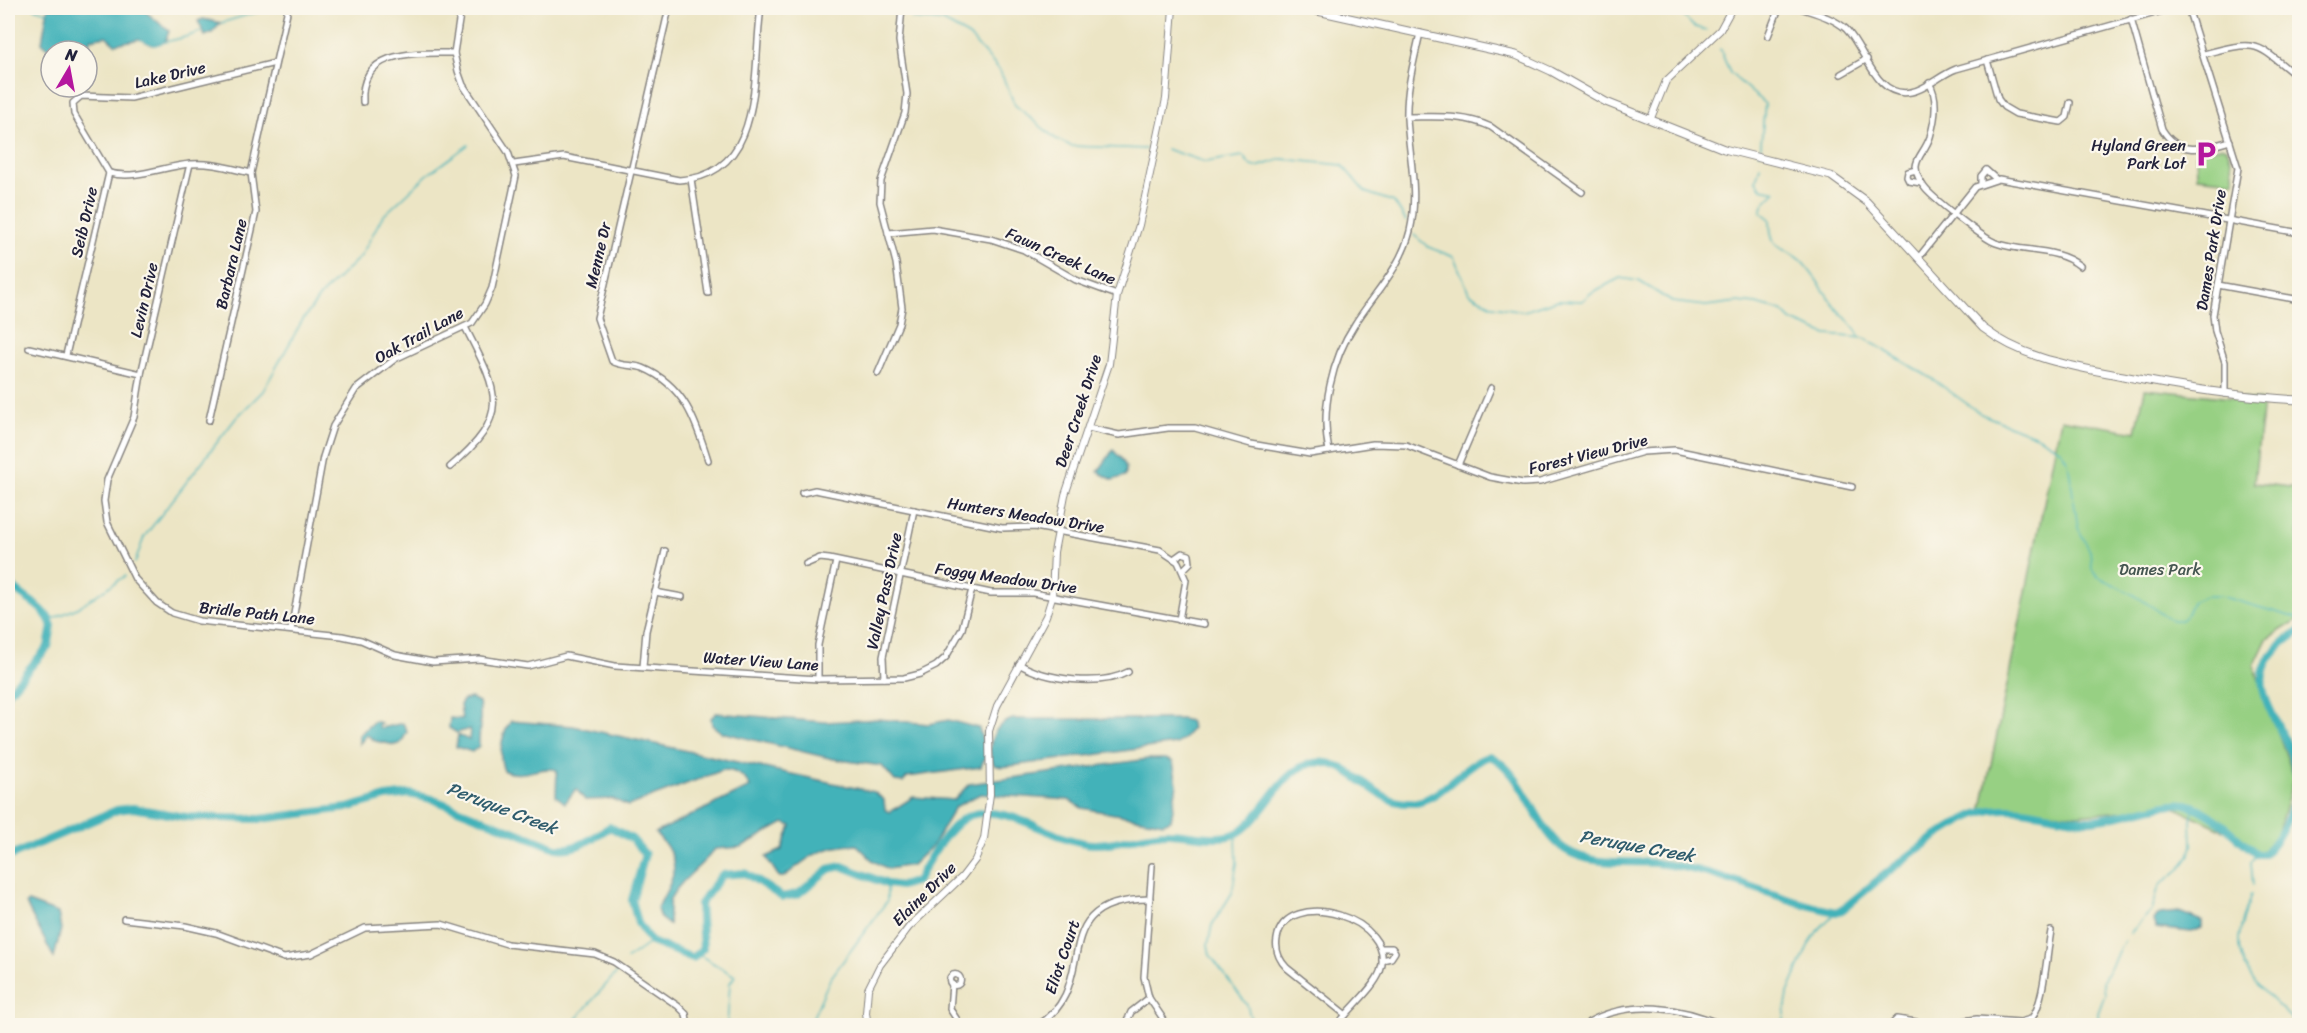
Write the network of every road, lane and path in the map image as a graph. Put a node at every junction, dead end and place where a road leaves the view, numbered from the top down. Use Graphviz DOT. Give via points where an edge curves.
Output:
graph roads {
  1 [pos="288,8"];
  2 [pos="461,8"];
  3 [pos="669,8"];
  4 [pos="761,8"];
  5 [pos="902,8"];
  6 [pos="1173,8"];
  7 [pos="1304,8"];
  8 [pos="1732,8"];
  9 [pos="1779,8"];
  10 [pos="1800,8"];
  11 [pos="2174,8"];
  12 [pos="2188,8"];
  13 [pos="2131,20"];
  14 [pos="1420,33"];
  15 [pos="1768,36"];
  16 [pos="454,53"];
  17 [pos="2204,54"];
  18 [pos="1867,59"];
  19 [pos="1987,60"];
  20 [pos="275,63"];
  21 [pos="1841,74"];
  22 [pos="2300,79"];
  23 [pos="1929,83"];
  24 [pos="363,102"];
  25 [pos="72,103"];
  26 [pos="2070,103"];
  27 [pos="1407,117"];
  28 [pos="1650,118"];
  29 [pos="2229,141"];
  30 [pos="190,164"];
  31 [pos="514,164"];
  32 [pos="1916,170"];
  33 [pos="632,171"];
  34 [pos="109,173"];
  35 [pos="251,173"];
  36 [pos="691,179"];
  37 [pos="1996,179"];
  38 [pos="1921,183"];
  39 [pos="1981,184"];
  40 [pos="1582,192"];
  41 [pos="1955,213"];
  42 [pos="2230,220"];
  43 [pos="2300,232"];
  44 [pos="888,233"];
  45 [pos="1919,257"];
  46 [pos="2080,266"];
  47 [pos="2218,285"];
  48 [pos="708,293"];
  49 [pos="1117,296"];
  50 [pos="2300,300"];
  51 [pos="465,327"];
  52 [pos="28,348"];
  53 [pos="66,355"];
  54 [pos="878,373"];
  55 [pos="141,374"];
  56 [pos="1491,388"];
  57 [pos="2225,394"];
  58 [pos="2300,400"];
  59 [pos="209,420"];
  60 [pos="1088,428"];
  61 [pos="125,443"];
  62 [pos="1329,451"];
  63 [pos="708,460"];
  64 [pos="1458,465"];
  65 [pos="450,467"];
  66 [pos="1852,487"];
  67 [pos="802,493"];
  68 [pos="914,510"];
  69 [pos="1058,532"];
  70 [pos="665,551"];
  71 [pos="1174,558"];
  72 [pos="836,561"];
  73 [pos="806,564"];
  74 [pos="1183,570"];
  75 [pos="900,576"];
  76 [pos="972,589"];
  77 [pos="655,592"];
  78 [pos="682,597"];
  79 [pos="1052,597"];
  80 [pos="1179,620"];
  81 [pos="1204,624"];
  82 [pos="291,630"];
  83 [pos="498,660"];
  84 [pos="1019,664"];
  85 [pos="643,667"];
  86 [pos="1128,672"];
  87 [pos="884,678"];
  88 [pos="818,679"];
  89 [pos="997,706"];
  90 [pos="1152,866"];
  91 [pos="1150,899"];
  92 [pos="124,920"];
  93 [pos="2051,931"];
  94 [pos="1381,948"];
  95 [pos="1382,960"];
  96 [pos="952,984"];
  97 [pos="1149,998"];
  98 [pos="1346,1015"];
  99 [pos="688,1026"];
  100 [pos="868,1026"];
  101 [pos="961,1026"];
  102 [pos="1037,1026"];
  103 [pos="1125,1026"];
  104 [pos="1168,1026"];
  105 [pos="1337,1026"];
  106 [pos="1588,1026"];
  107 [pos="1724,1026"];
  108 [pos="1890,1026"];
  1 -- 20 [label="street, Barbara Lane"];
  2 -- 16 [label="street, Oak Trail Lane"];
  3 -- 33 [label="street, Menne Dr"];
  4 -- 36 [label="street" via="748,128 725,162"];
  5 -- 44 [label="street" via="899,41 907,94 905,113 881,181 880,202"];
  6 -- 49 [label="street, Deer Creek Drive" via="1166,99 1139,225"];
  7 -- 14 [label="main road"];
  8 -- 28 [label="street" via="1720,30 1666,81"];
  9 -- 15 [label="street"];
  10 -- 18 [label="street" via="1844,27"];
  11 -- 13 [label="street"];
  12 -- 17 [label="street, Dames Park Drive"];
  13 -- 19 [label="street"];
  13 -- 29 [label="street" via="2162,129 2169,140 2193,150"];
  14 -- 27 [label="street" via="1407,95"];
  14 -- 28 [label="main road" via="1516,55 1606,102"];
  16 -- 24 [label="street" via="394,56 367,77"];
  16 -- 31 [label="street, Oak Trail Lane" via="464,85"];
  17 -- 22 [label="street" via="2253,45"];
  17 -- 29 [label="street, Dames Park Drive"];
  18 -- 21 [label="street"];
  18 -- 23 [label="street" via="1878,79 1894,91 1913,92"];
  19 -- 23 [label="street"];
  19 -- 26 [label="street" via="1998,99 2010,111 2061,122 2067,117"];
  20 -- 25 [label="street, Lake Drive" via="131,98 81,96"];
  20 -- 35 [label="street, Barbara Lane"];
  23 -- 32 [label="street" via="1936,99 1929,139 1918,157"];
  25 -- 34 [label="street, Seib Drive" via="74,114"];
  27 -- 40 [label="street" via="1467,117 1478,121"];
  27 -- 62 [label="street" via="1414,187 1410,232 1401,256 1354,325 1337,363 1326,414"];
  28 -- 45 [label="main road" via="1740,154 1832,176 1867,202"];
  29 -- 42 [label="street, Dames Park Drive" via="2238,168"];
  30 -- 34 [label="street" via="135,176"];
  30 -- 35 [label="street" via="205,163"];
  30 -- 55 [label="street, Levin Drive"];
  31 -- 33 [label="street" via="564,157"];
  31 -- 51 [label="street, Oak Trail Lane" via="515,189 492,288 477,317"];
  32 -- 38 [label="street"];
  32 -- 38 [label="street" via="1908,172 1907,177"];
  33 -- 36 [label="street"];
  33 -- 63 [label="street, Menne Dr" via="598,324 612,361 640,367 674,387 693,420"];
  34 -- 53 [label="street, Seib Drive"];
  35 -- 59 [label="street, Barbara Lane" via="256,212"];
  36 -- 48 [label="street"];
  37 -- 39 [label="street"];
  37 -- 39 [label="street" via="1986,170"];
  37 -- 42 [label="street"];
  38 -- 41 [label="street"];
  39 -- 41 [label="street"];
  41 -- 45 [label="street"];
  41 -- 46 [label="street" via="1998,244 2068,257"];
  42 -- 43 [label="street"];
  42 -- 47 [label="street, Dames Park Drive"];
  44 -- 49 [label="street, Fawn Creek Lane" via="933,229 991,239 1024,250 1076,280"];
  44 -- 54 [label="street" via="902,308"];
  45 -- 57 [label="main road" via="1983,328 2013,348 2062,364"];
  47 -- 50 [label="street"];
  47 -- 57 [label="street, Dames Park Drive" via="2213,323 2225,362"];
  49 -- 60 [label="street, Deer Creek Drive" via="1109,364"];
  51 -- 65 [label="street" via="492,385 494,408 486,433"];
  51 -- 82 [label="street, Oak Trail Lane" via="395,359 356,388 333,426 319,473"];
  52 -- 53 [label="street"];
  53 -- 55 [label="street"];
  55 -- 61 [label="street, Levin Drive"];
  56 -- 64 [label="street"];
  57 -- 58 [label="main road"];
  60 -- 62 [label="street, Forest View Drive" via="1119,435 1195,428 1286,451"];
  60 -- 69 [label="street, Deer Creek Drive" via="1065,495"];
  61 -- 82 [label="street, Bridle Path Lane" via="106,480 104,511 143,590 181,617"];
  62 -- 64 [label="street, Forest View Drive" via="1396,444"];
  64 -- 66 [label="street, Forest View Drive" via="1508,482 1540,482 1643,453 1676,450"];
  67 -- 68 [label="street, Hunters Meadow Drive" via="815,490"];
  68 -- 69 [label="street, Hunters Meadow Drive" via="1002,528"];
  68 -- 75 [label="street, Valley Pass Drive"];
  69 -- 71 [label="street, Hunters Meadow Drive" via="1160,550"];
  69 -- 79 [label="street, Deer Creek Drive"];
  70 -- 77 [label="street"];
  71 -- 74 [label="street"];
  71 -- 74 [label="street, Hunters Meadow Drive" via="1189,555 1190,563"];
  72 -- 73 [label="street, Foggy Meadow Drive" via="820,558"];
  72 -- 75 [label="street, Foggy Meadow Drive"];
  72 -- 88 [label="street" via="818,645"];
  74 -- 80 [label="street, Hunters Meadow Drive" via="1186,580"];
  75 -- 76 [label="street, Foggy Meadow Drive"];
  75 -- 87 [label="street, Valley Pass Drive" via="883,657"];
  76 -- 79 [label="street, Foggy Meadow Drive"];
  76 -- 87 [label="street, Water View Lane" via="962,629 946,657 920,674"];
  77 -- 78 [label="street"];
  77 -- 85 [label="street" via="644,641"];
  79 -- 80 [label="street, Foggy Meadow Drive"];
  79 -- 84 [label="street, Deer Creek Drive" via="1046,616"];
  80 -- 81 [label="street, Foggy Meadow Drive"];
  82 -- 83 [label="street, Bridle Path Lane" via="361,640 416,661"];
  83 -- 85 [label="street, Water View Lane" via="528,666 566,656"];
  84 -- 86 [label="street" via="1053,677 1112,680"];
  84 -- 89 [label="street, Deer Creek Drive"];
  85 -- 88 [label="street, Water View Lane"];
  87 -- 88 [label="street, Water View Lane"];
  89 -- 100 [label="street, Elaine Drive" via="989,731 990,794 984,839 975,860 909,927 880,965 868,989"];
  90 -- 91 [label="street"];
  91 -- 97 [label="street" via="1144,977"];
  91 -- 102 [label="street, Eliot Court" via="1116,901 1089,919 1079,941 1067,991 1053,1014"];
  92 -- 99 [label="street" via="216,933 284,958 311,954 365,928 441,924 507,944 582,951 605,958 678,1006 686,1014"];
  93 -- 108 [label="street" via="2036,1012 2031,1019 1977,1019 1935,1025 1897,1019"];
  94 -- 95 [label="street"];
  94 -- 95 [label="street" via="1392,948 1395,952 1391,958"];
  94 -- 98 [label="street" via="1374,935 1339,916 1302,912 1288,919 1280,930 1276,949 1282,962"];
  95 -- 98 [label="street" via="1377,976"];
  96 -- 101 [label="street" via="950,1009"];
  97 -- 103 [label="street" via="1131,1012"];
  97 -- 104 [label="street"];
  98 -- 105 [label="street"];
  106 -- 107 [label="street" via="1608,1011 1626,1008 1687,1013"];
}
